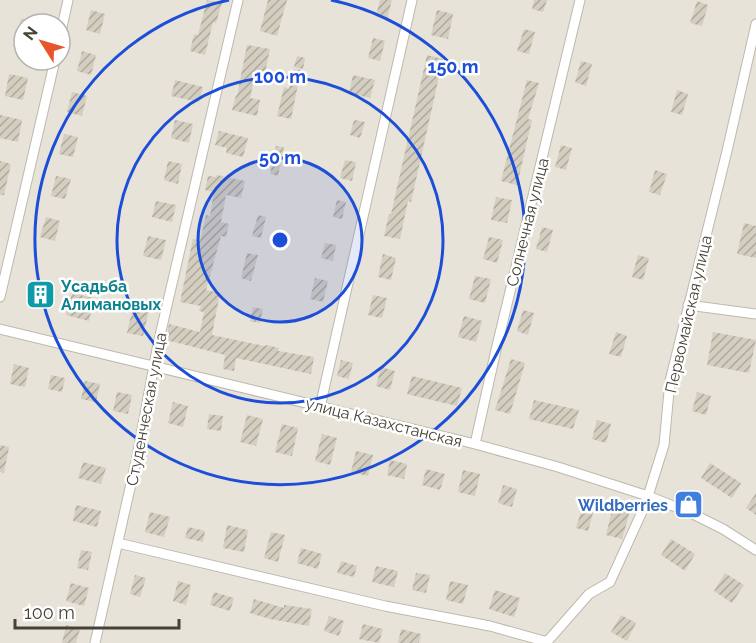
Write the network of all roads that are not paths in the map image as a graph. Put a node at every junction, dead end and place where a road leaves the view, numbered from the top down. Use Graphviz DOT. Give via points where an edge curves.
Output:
graph roads {
  1 [pos="238,0"];
  2 [pos="412,0"];
  3 [pos="580,0"];
  4 [pos="756,24"];
  5 [pos="52,72"];
  6 [pos="0,297"];
  7 [pos="688,305"];
  8 [pos="756,314"];
  9 [pos="0,329"];
  10 [pos="154,366"];
  11 [pos="320,407"];
  12 [pos="475,444"];
  13 [pos="648,496"];
  14 [pos="118,543"];
  15 [pos="756,550"];
  16 [pos="547,642"];
  17 [pos="95,643"];
  1 -- 10 [label="street, Студенческая улица"];
  2 -- 11 [label="street"];
  3 -- 12 [label="street, Солнечная улица"];
  4 -- 7 [label="street, Первомайская улица"];
  5 -- 6 [label="street"];
  7 -- 8 [label="street"];
  7 -- 13 [label="street, Первомайская улица" via="670,381 664,445"];
  9 -- 10 [label="street, улица Казахстанская"];
  10 -- 11 [label="street, улица Казахстанская"];
  10 -- 14 [label="street, Студенческая улица"];
  11 -- 12 [label="street, улица Казахстанская"];
  12 -- 13 [label="street, улица Казахстанская"];
  13 -- 15 [label="street, улица Казахстанская" via="723,529"];
  13 -- 16 [label="street, Первомайская улица" via="610,582 589,594"];
  14 -- 16 [label="street"];
  14 -- 17 [label="street, Студенческая улица"];
}
